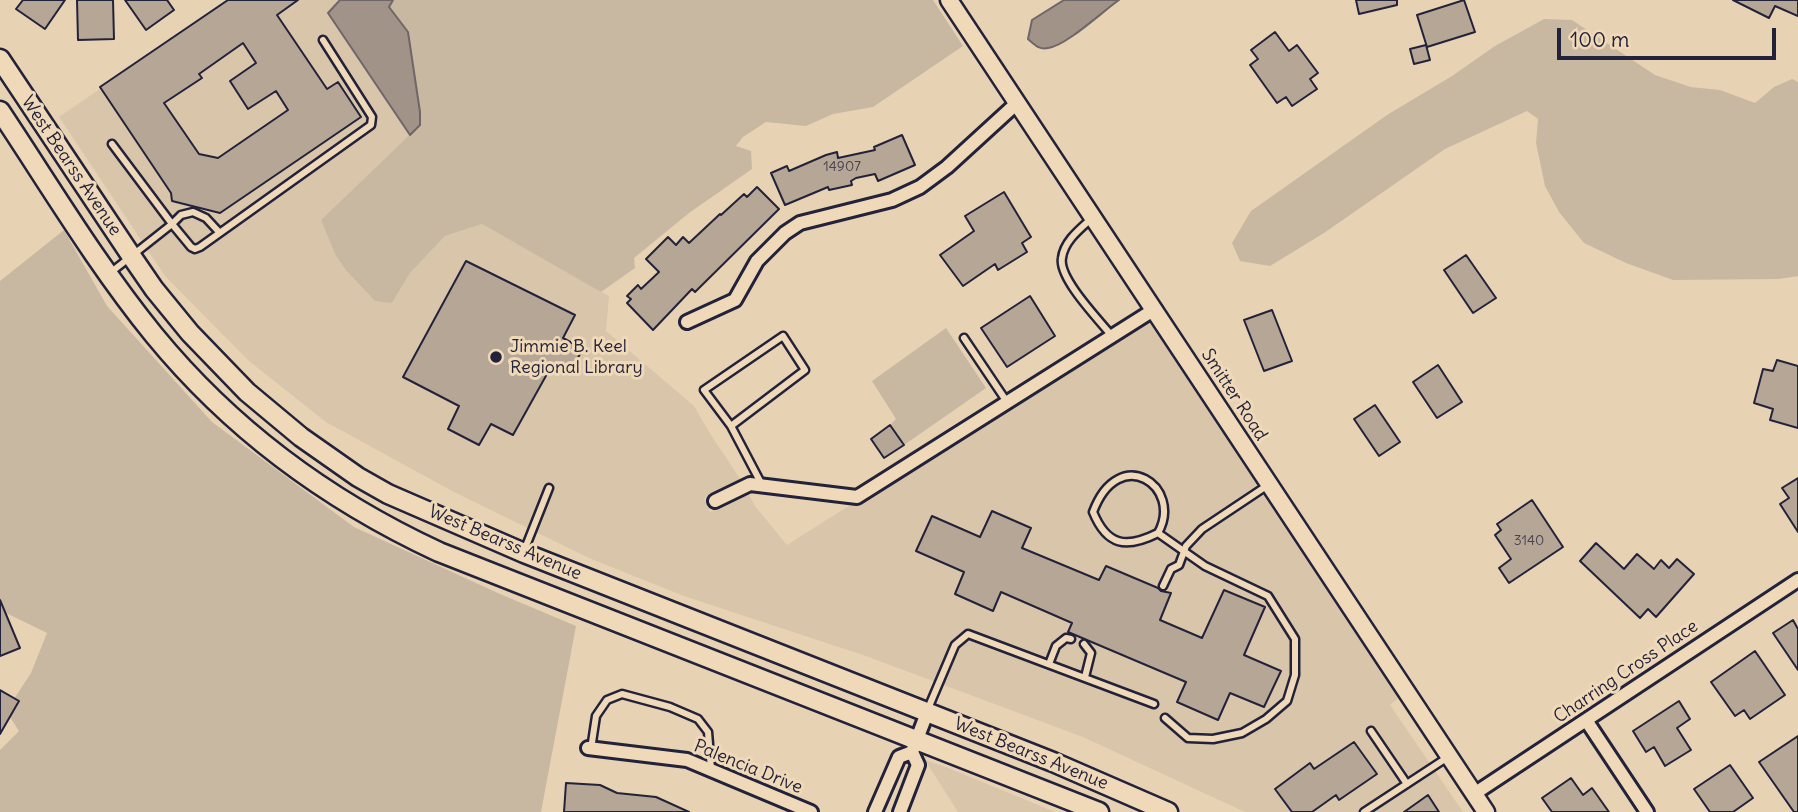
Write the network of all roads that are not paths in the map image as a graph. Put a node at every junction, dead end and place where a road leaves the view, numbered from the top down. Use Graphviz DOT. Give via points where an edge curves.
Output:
graph roads {
  1 [pos="948,0"];
  2 [pos="323,40"];
  3 [pos="0,59"];
  4 [pos="1017,103"];
  5 [pos="0,111"];
  6 [pos="112,144"];
  7 [pos="1093,217"];
  8 [pos="172,224"];
  9 [pos="219,232"];
  10 [pos="132,257"];
  11 [pos="109,274"];
  12 [pos="1155,309"];
  13 [pos="687,322"];
  14 [pos="1112,336"];
  15 [pos="964,338"];
  16 [pos="1007,402"];
  17 [pos="731,426"];
  18 [pos="1270,484"];
  19 [pos="762,485"];
  20 [pos="549,488"];
  21 [pos="715,501"];
  22 [pos="375,521"];
  23 [pos="1157,533"];
  24 [pos="524,553"];
  25 [pos="1183,553"];
  26 [pos="1798,580"];
  27 [pos="1163,586"];
  28 [pos="1071,639"];
  29 [pos="1084,644"];
  30 [pos="1049,664"];
  31 [pos="1084,677"];
  32 [pos="1154,705"];
  33 [pos="927,713"];
  34 [pos="1165,718"];
  35 [pos="1586,720"];
  36 [pos="1371,732"];
  37 [pos="915,747"];
  38 [pos="589,748"];
  39 [pos="1449,757"];
  40 [pos="711,769"];
  41 [pos="1407,784"];
  42 [pos="1474,794"];
  43 [pos="811,812"];
  44 [pos="875,812"];
  45 [pos="900,812"];
  46 [pos="1100,812"];
  47 [pos="1168,812"];
  48 [pos="1364,812"];
  49 [pos="1486,812"];
  50 [pos="1647,812"];
  1 -- 4 [label="street, Smitter Road"];
  2 -- 9 [label="lane" via="372,117 371,125"];
  3 -- 10 [label="main road, West Bearss Avenue"];
  4 -- 7 [label="street, Smitter Road"];
  4 -- 13 [label="street" via="920,187 892,200 800,223 757,261 735,300"];
  5 -- 11 [label="main road, West Bearss Avenue"];
  6 -- 8 [label="lane"];
  7 -- 12 [label="street, Smitter Road"];
  7 -- 14 [label="lane" via="1069,240 1062,265 1067,279"];
  8 -- 9 [label="lane" via="193,212"];
  8 -- 9 [label="lane" via="195,248"];
  8 -- 10 [label="lane"];
  10 -- 11 [label="lane"];
  10 -- 24 [label="main road, West Bearss Avenue" via="208,352 301,437 388,494"];
  11 -- 22 [label="main road, West Bearss Avenue" via="155,336 228,414 304,475"];
  12 -- 14 [label="street"];
  12 -- 18 [label="street, Smitter Road"];
  14 -- 16 [label="street"];
  15 -- 16 [label="lane"];
  16 -- 19 [label="street" via="857,497"];
  17 -- 17 [label="lane" via="805,370 783,336 704,390"];
  17 -- 19 [label="lane"];
  18 -- 25 [label="lane" via="1202,529"];
  18 -- 39 [label="street, Smitter Road"];
  19 -- 21 [label="street" via="750,484"];
  20 -- 24 [label="lane"];
  22 -- 24 [label="main road" via="398,521 496,563"];
  22 -- 37 [label="main road, West Bearss Avenue" via="439,552"];
  23 -- 23 [label="lane" via="1165,521 1163,501 1141,476 1126,474 1099,496 1093,512 1112,539 1129,543"];
  23 -- 25 [label="lane"];
  24 -- 33 [label="main road, West Bearss Avenue"];
  25 -- 27 [label="lane"];
  25 -- 34 [label="lane" via="1268,596 1295,639 1295,675 1287,701 1242,733 1188,738"];
  26 -- 35 [label="street, Charring Cross Place"];
  28 -- 30 [label="lane" via="1056,646"];
  29 -- 31 [label="lane" via="1091,653"];
  30 -- 31 [label="lane"];
  30 -- 33 [label="lane" via="968,634 955,645"];
  31 -- 32 [label="lane"];
  33 -- 37 [label="street"];
  33 -- 47 [label="main road, West Bearss Avenue"];
  35 -- 42 [label="street, Charring Cross Place"];
  35 -- 50 [label="street"];
  36 -- 41 [label="lane"];
  37 -- 44 [label="street" via="899,757"];
  37 -- 45 [label="street" via="918,765"];
  37 -- 46 [label="main road, West Bearss Avenue"];
  38 -- 40 [label="street, Palencia Drive" via="675,757"];
  38 -- 40 [label="lane" via="596,716 607,700 622,694 698,719 708,732"];
  39 -- 41 [label="lane"];
  39 -- 42 [label="street, Smitter Road"];
  40 -- 43 [label="street, Palencia Drive"];
  41 -- 48 [label="lane"];
  42 -- 49 [label="street, Smitter Road"];
}
